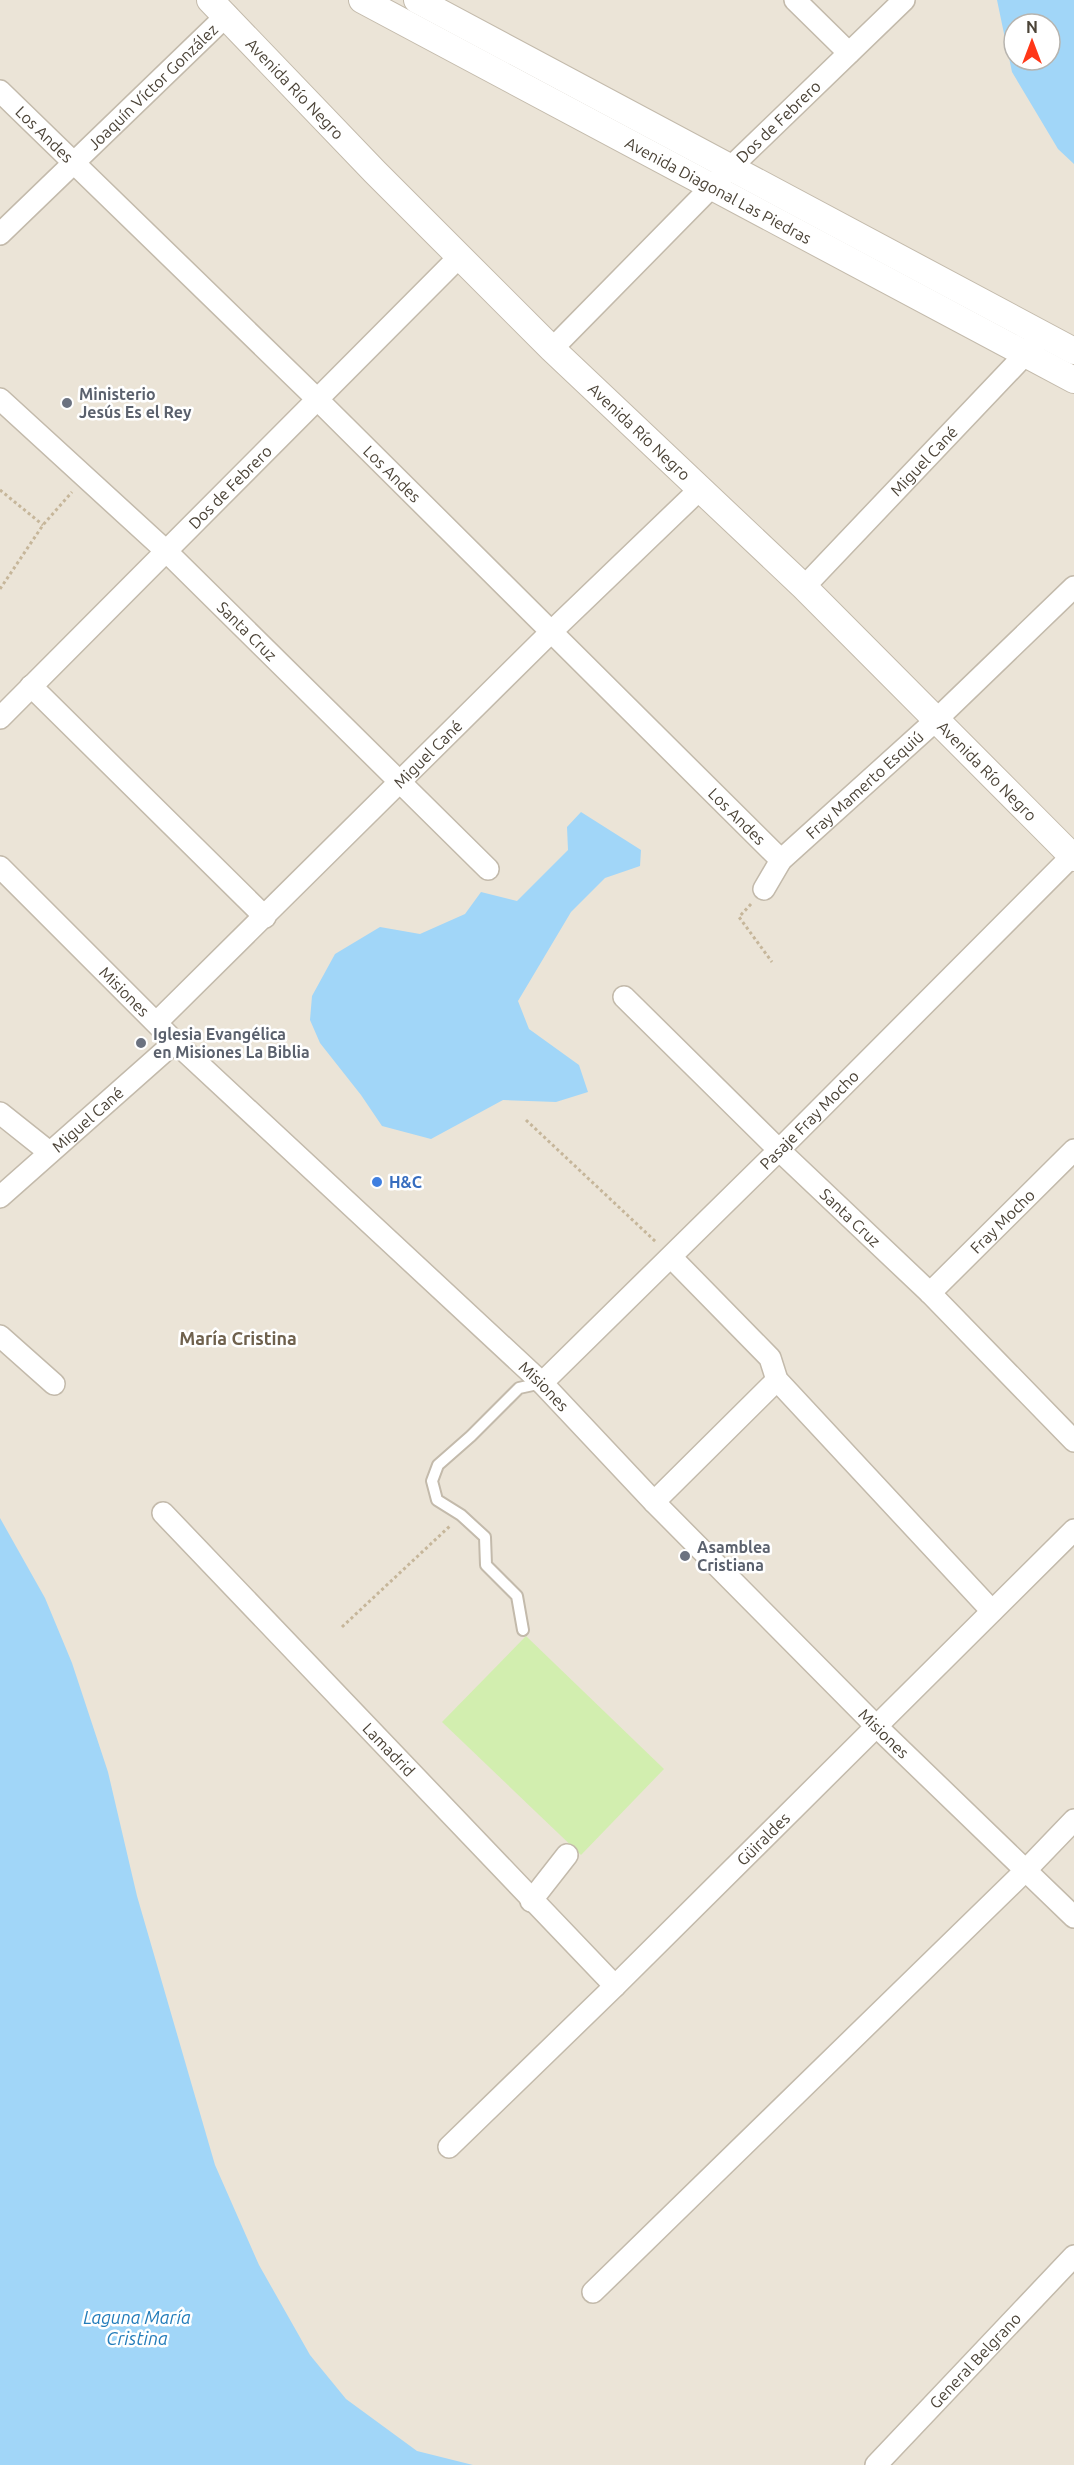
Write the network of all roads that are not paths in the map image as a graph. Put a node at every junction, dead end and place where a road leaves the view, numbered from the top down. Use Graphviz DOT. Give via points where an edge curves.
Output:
graph roads {
  1 [pos="362,0"];
  2 [pos="795,0"];
  3 [pos="904,0"];
  4 [pos="427,2"];
  5 [pos="219,7"];
  6 [pos="411,26"];
  7 [pos="849,53"];
  8 [pos="0,91"];
  9 [pos="73,164"];
  10 [pos="731,167"];
  11 [pos="713,186"];
  12 [pos="0,234"];
  13 [pos="460,256"];
  14 [pos="1044,335"];
  15 [pos="552,349"];
  16 [pos="1074,351"];
  17 [pos="1026,355"];
  18 [pos="1074,380"];
  19 [pos="0,399"];
  20 [pos="317,399"];
  21 [pos="701,488"];
  22 [pos="166,551"];
  23 [pos="804,587"];
  24 [pos="1074,587"];
  25 [pos="551,632"];
  26 [pos="31,686"];
  27 [pos="0,718"];
  28 [pos="935,721"];
  29 [pos="401,783"];
  30 [pos="1073,856"];
  31 [pos="781,860"];
  32 [pos="0,867"];
  33 [pos="488,869"];
  34 [pos="764,889"];
  35 [pos="265,917"];
  36 [pos="624,997"];
  37 [pos="158,1022"];
  38 [pos="175,1042"];
  39 [pos="0,1113"];
  40 [pos="779,1150"];
  41 [pos="49,1152"];
  42 [pos="1071,1159"];
  43 [pos="0,1197"];
  44 [pos="671,1257"];
  45 [pos="930,1293"];
  46 [pos="0,1336"];
  47 [pos="777,1380"];
  48 [pos="542,1383"];
  49 [pos="54,1384"];
  50 [pos="1074,1441"];
  51 [pos="654,1502"];
  52 [pos="163,1513"];
  53 [pos="1074,1530"];
  54 [pos="992,1611"];
  55 [pos="523,1630"];
  56 [pos="876,1726"];
  57 [pos="1074,1820"];
  58 [pos="567,1855"];
  59 [pos="1025,1871"];
  60 [pos="531,1901"];
  61 [pos="1074,1917"];
  62 [pos="615,1986"];
  63 [pos="449,2147"];
  64 [pos="1074,2256"];
  65 [pos="592,2292"];
  66 [pos="876,2465"];
  1 -- 6 [label="street, Avenida Diagonal Las Piedras"];
  2 -- 7 [label="street"];
  3 -- 7 [label="street, Dos de Febrero"];
  4 -- 6 [label="street"];
  4 -- 10 [label="street, Avenida Diagonal Las Piedras"];
  5 -- 9 [label="street, Joaquín Víctor González"];
  5 -- 13 [label="street, Avenida Río Negro"];
  6 -- 11 [label="street, Avenida Diagonal Las Piedras"];
  7 -- 10 [label="street, Dos de Febrero"];
  8 -- 9 [label="street, Los Andes"];
  9 -- 12 [label="street, Joaquín Víctor González"];
  9 -- 20 [label="street, Los Andes"];
  10 -- 11 [label="street, Dos de Febrero"];
  10 -- 14 [label="street, Avenida Diagonal Las Piedras"];
  11 -- 15 [label="street, Dos de Febrero"];
  11 -- 17 [label="street, Avenida Diagonal Las Piedras"];
  13 -- 15 [label="street, Avenida Río Negro"];
  13 -- 20 [label="street, Dos de Febrero"];
  14 -- 16 [label="street, Avenida Diagonal Las Piedras"];
  14 -- 17 [label="street, Miguel Cané"];
  15 -- 21 [label="street, Avenida Río Negro"];
  17 -- 18 [label="street, Avenida Diagonal Las Piedras"];
  17 -- 23 [label="street, Miguel Cané"];
  19 -- 22 [label="street, Santa Cruz"];
  20 -- 22 [label="street, Dos de Febrero"];
  20 -- 25 [label="street, Los Andes"];
  21 -- 23 [label="street, Avenida Río Negro"];
  21 -- 25 [label="street, Miguel Cané"];
  22 -- 26 [label="street, Dos de Febrero"];
  22 -- 29 [label="street, Santa Cruz"];
  23 -- 28 [label="street, Avenida Río Negro"];
  24 -- 28 [label="street, Fray Mamerto Esquiú"];
  25 -- 29 [label="street, Miguel Cané"];
  25 -- 31 [label="street, Los Andes"];
  26 -- 27 [label="street, Dos de Febrero"];
  26 -- 35 [label="street"];
  28 -- 30 [label="street, Avenida Río Negro"];
  28 -- 31 [label="street, Fray Mamerto Esquiú"];
  29 -- 33 [label="street, Santa Cruz"];
  29 -- 35 [label="street, Miguel Cané"];
  30 -- 40 [label="street, Pasaje Fray Mocho"];
  31 -- 34 [label="street, Fray Mamerto Esquiú"];
  32 -- 37 [label="street, Misiones"];
  35 -- 37 [label="street, Miguel Cané"];
  36 -- 40 [label="street, Santa Cruz"];
  37 -- 38 [label="street, Misiones"];
  38 -- 41 [label="street, Miguel Cané"];
  38 -- 48 [label="street, Misiones"];
  39 -- 41 [label="street"];
  40 -- 44 [label="street, Pasaje Fray Mocho"];
  40 -- 45 [label="street, Santa Cruz"];
  41 -- 43 [label="street, Miguel Cané"];
  42 -- 45 [label="street, Fray Mocho"];
  44 -- 47 [label="street" via="770,1358"];
  44 -- 48 [label="street, Pasaje Fray Mocho"];
  45 -- 50 [label="street, Santa Cruz"];
  46 -- 49 [label="street"];
  47 -- 51 [label="street"];
  47 -- 54 [label="street"];
  48 -- 51 [label="street, Misiones"];
  48 -- 55 [label="lane" via="519,1388 438,1465 432,1481 437,1500 485,1537 486,1565 517,1596"];
  51 -- 56 [label="street, Misiones"];
  52 -- 60 [label="street, Lamadrid"];
  53 -- 54 [label="street, Güiraldes"];
  54 -- 56 [label="street, Güiraldes"];
  56 -- 59 [label="street, Misiones"];
  56 -- 62 [label="street, Güiraldes"];
  57 -- 59 [label="street"];
  58 -- 60 [label="street"];
  59 -- 61 [label="street, Misiones"];
  59 -- 65 [label="street"];
  60 -- 62 [label="street, Lamadrid"];
  62 -- 63 [label="street, Güiraldes"];
  64 -- 66 [label="street, General Belgrano"];
}
